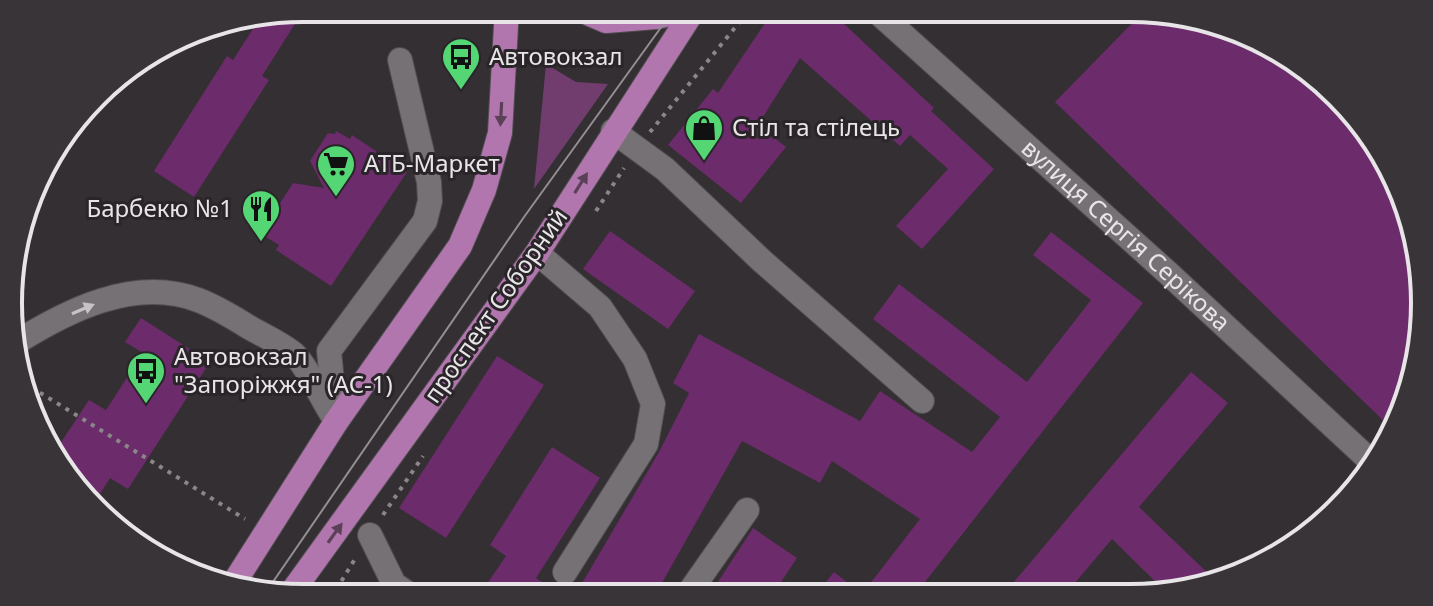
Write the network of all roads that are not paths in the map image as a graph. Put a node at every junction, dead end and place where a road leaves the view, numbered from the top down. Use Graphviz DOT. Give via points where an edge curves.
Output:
graph roads {
  1 [pos="889,22"];
  2 [pos="506,23"];
  3 [pos="685,23"];
  4 [pos="400,60"];
  5 [pos="613,131"];
  6 [pos="537,253"];
  7 [pos="24,338"];
  8 [pos="922,401"];
  9 [pos="336,422"];
  10 [pos="1366,456"];
  11 [pos="747,510"];
  12 [pos="370,535"];
  13 [pos="565,572"];
  14 [pos="238,576"];
  15 [pos="298,584"];
  16 [pos="394,584"];
  17 [pos="695,584"];
  1 -- 10 [label="street, вулиця Сергія Серікова"];
  2 -- 9 [label="main road, one-way" via="500,133 484,190 460,246"];
  3 -- 5 [label="main road, проспект Соборний"];
  4 -- 9 [label="street" via="430,201 425,221 329,351"];
  6 -- 5 [label="main road, проспект Соборний, one-way"];
  5 -- 8 [label="street" via="665,169"];
  6 -- 13 [label="street" via="600,307 635,359 653,404 646,444"];
  15 -- 6 [label="main road, проспект Соборний, one-way"];
  7 -- 9 [label="street, one-way" via="52,322 133,292 197,299 295,355"];
  9 -- 14 [label="main road"];
  11 -- 17 [label="street"];
  12 -- 16 [label="street"];
}
